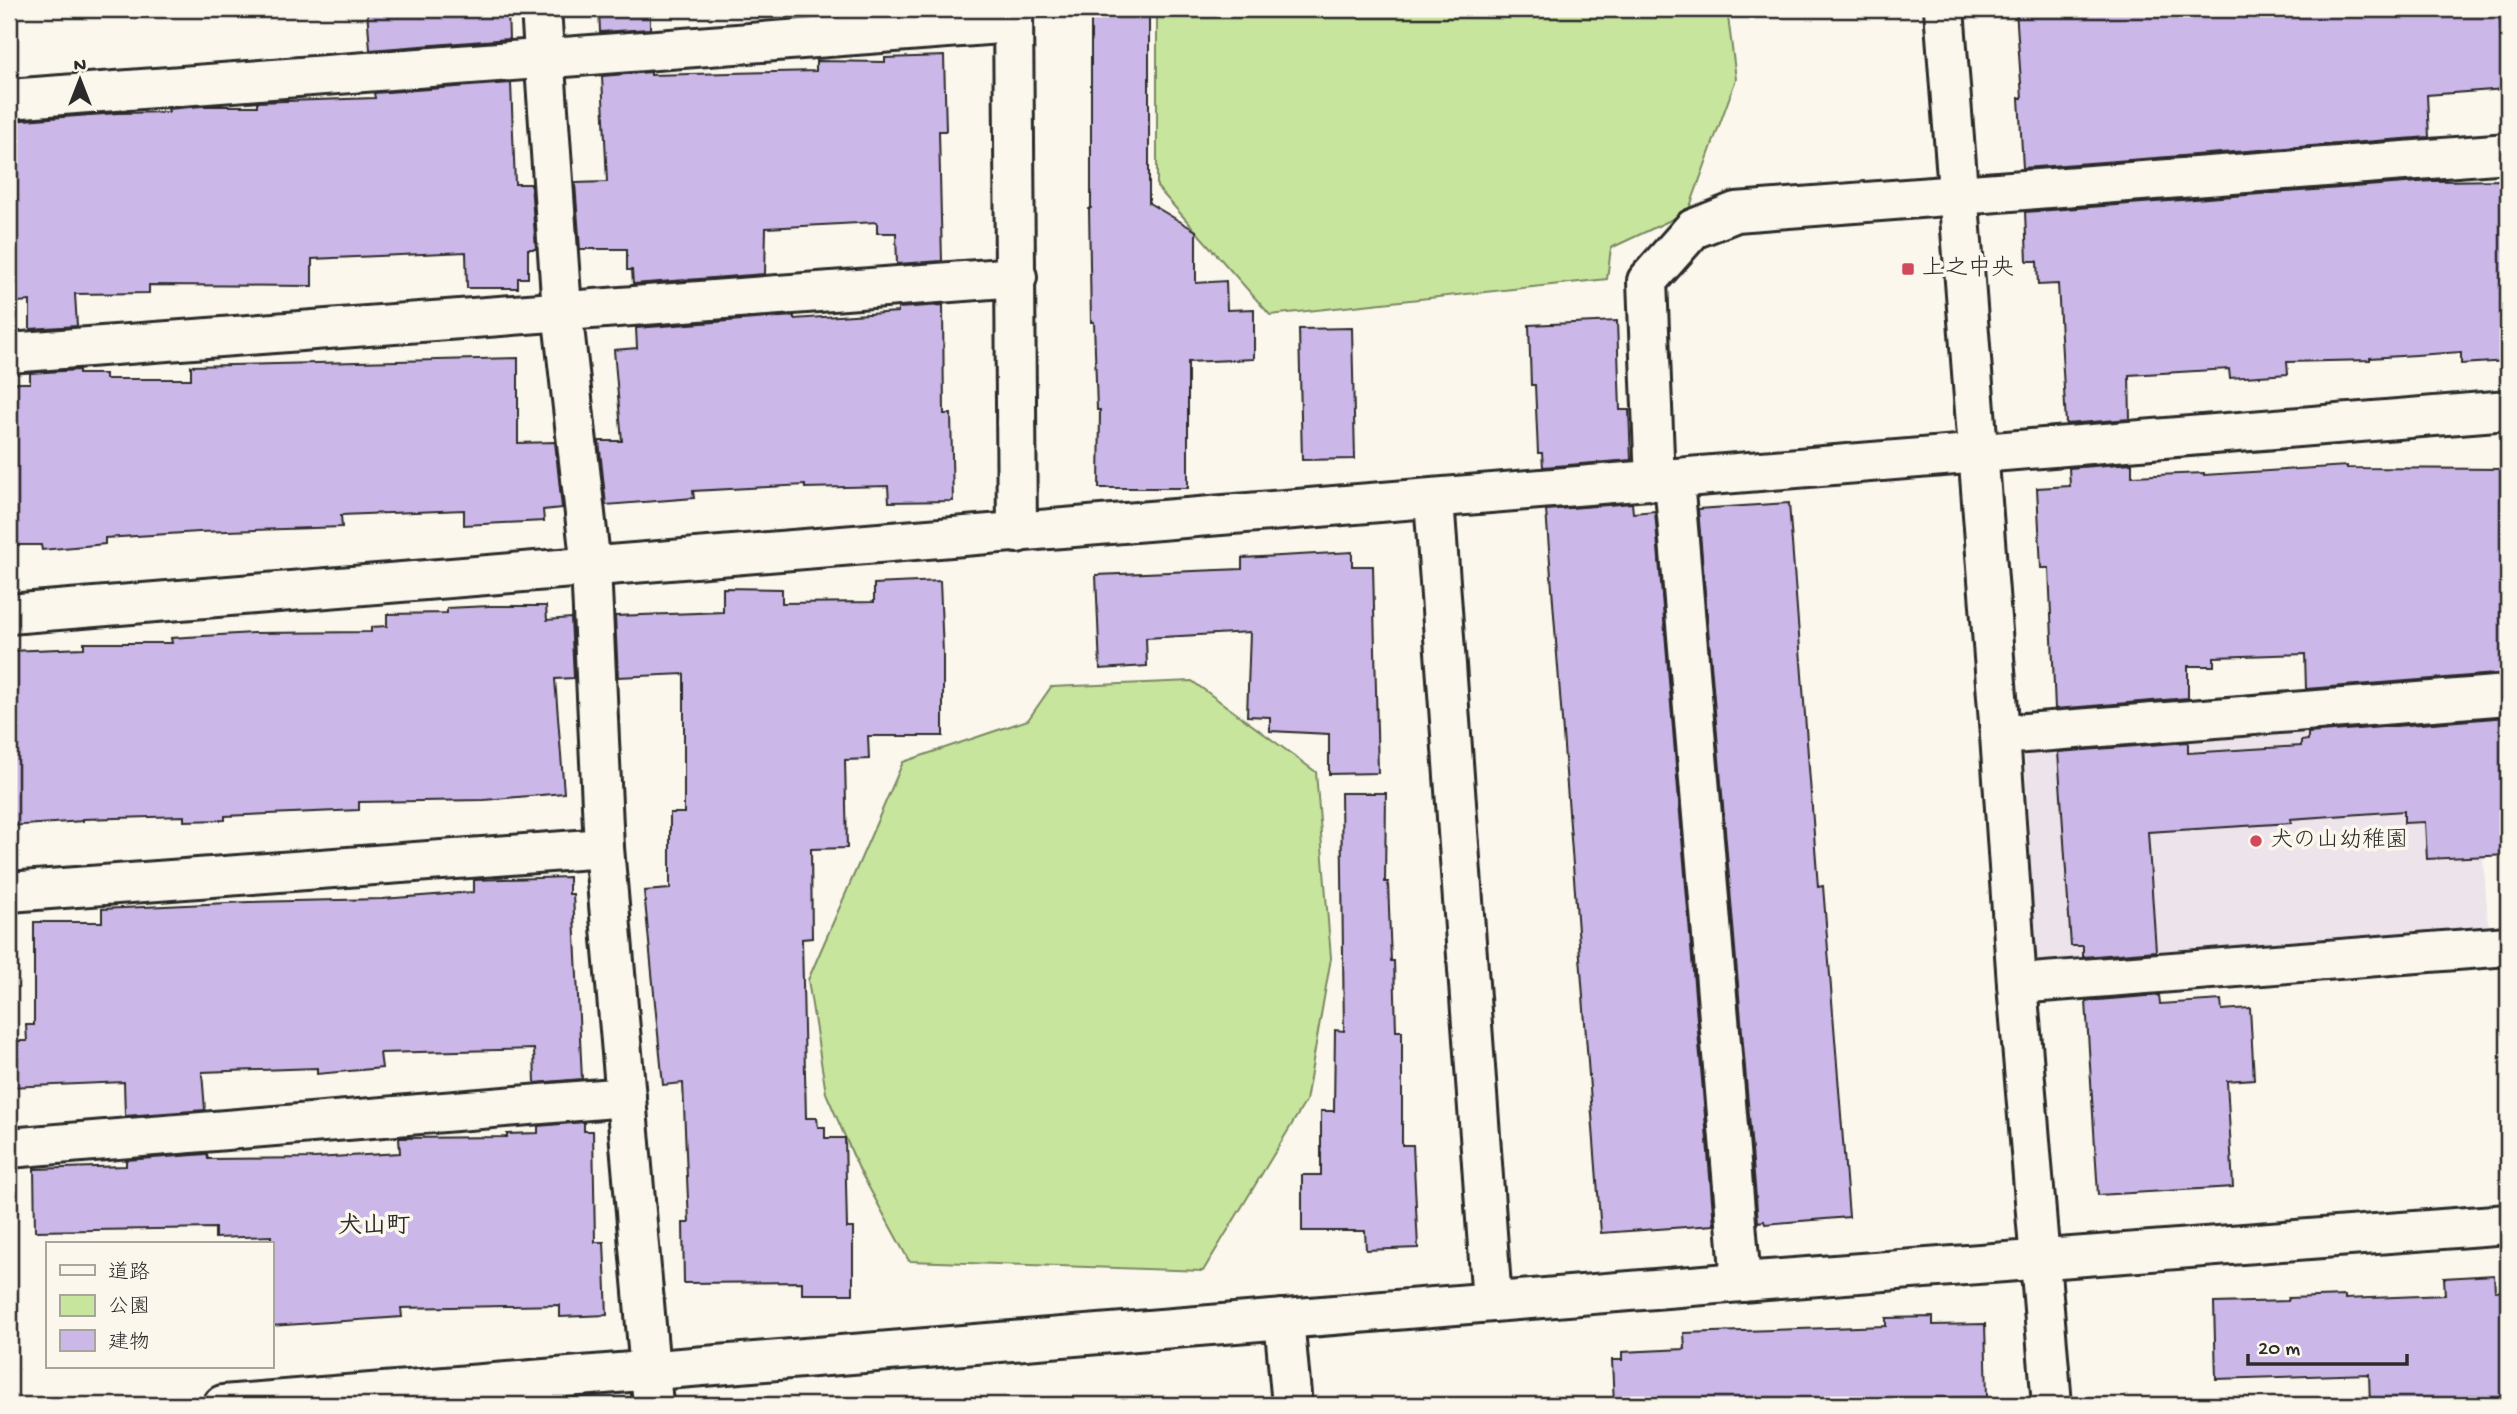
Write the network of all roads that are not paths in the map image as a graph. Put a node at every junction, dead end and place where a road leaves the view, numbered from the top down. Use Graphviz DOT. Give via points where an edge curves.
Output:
graph roads {
  1 [pos="541,9"];
  2 [pos="1944,9"];
  3 [pos="1013,16"];
  4 [pos="546,59"];
  5 [pos="9,99"];
  6 [pos="2508,153"];
  7 [pos="1958,196"];
  8 [pos="1017,277"];
  9 [pos="562,310"];
  10 [pos="9,353"];
  11 [pos="2508,410"];
  12 [pos="1979,455"];
  13 [pos="1664,481"];
  14 [pos="1434,499"];
  15 [pos="1017,533"];
  16 [pos="591,567"];
  17 [pos="9,614"];
  18 [pos="2508,695"];
  19 [pos="2000,735"];
  20 [pos="604,848"];
  21 [pos="9,892"];
  22 [pos="2508,946"];
  23 [pos="2017,984"];
  24 [pos="626,1097"];
  25 [pos="9,1148"];
  26 [pos="2508,1224"];
  27 [pos="2041,1259"];
  28 [pos="1741,1282"];
  29 [pos="1492,1302"];
  30 [pos="1284,1319"];
  31 [pos="651,1388"];
  32 [pos="223,1405"];
  33 [pos="1292,1405"];
  34 [pos="2052,1405"];
  1 -- 4 [label="street"];
  2 -- 7 [label="street"];
  3 -- 4 [label="street"];
  3 -- 8 [label="street"];
  4 -- 5 [label="street"];
  4 -- 9 [label="street"];
  6 -- 7 [label="street"];
  7 -- 12 [label="street"];
  7 -- 13 [label="street" via="1736,212 1693,229 1647,281"];
  8 -- 9 [label="street"];
  8 -- 15 [label="street"];
  9 -- 10 [label="street"];
  9 -- 16 [label="street"];
  11 -- 12 [label="street"];
  12 -- 13 [label="street"];
  12 -- 19 [label="street"];
  13 -- 14 [label="street"];
  13 -- 28 [label="street"];
  14 -- 15 [label="street"];
  14 -- 29 [label="street"];
  15 -- 16 [label="street"];
  16 -- 17 [label="street"];
  16 -- 20 [label="street"];
  18 -- 19 [label="street"];
  19 -- 23 [label="street"];
  20 -- 21 [label="street"];
  20 -- 24 [label="street"];
  22 -- 23 [label="street"];
  23 -- 27 [label="street"];
  24 -- 25 [label="street"];
  24 -- 31 [label="street"];
  26 -- 27 [label="street"];
  27 -- 28 [label="street"];
  27 -- 34 [label="street"];
  28 -- 29 [label="street"];
  29 -- 30 [label="street"];
  30 -- 31 [label="street"];
  30 -- 33 [label="street"];
  31 -- 32 [label="street"];
}
